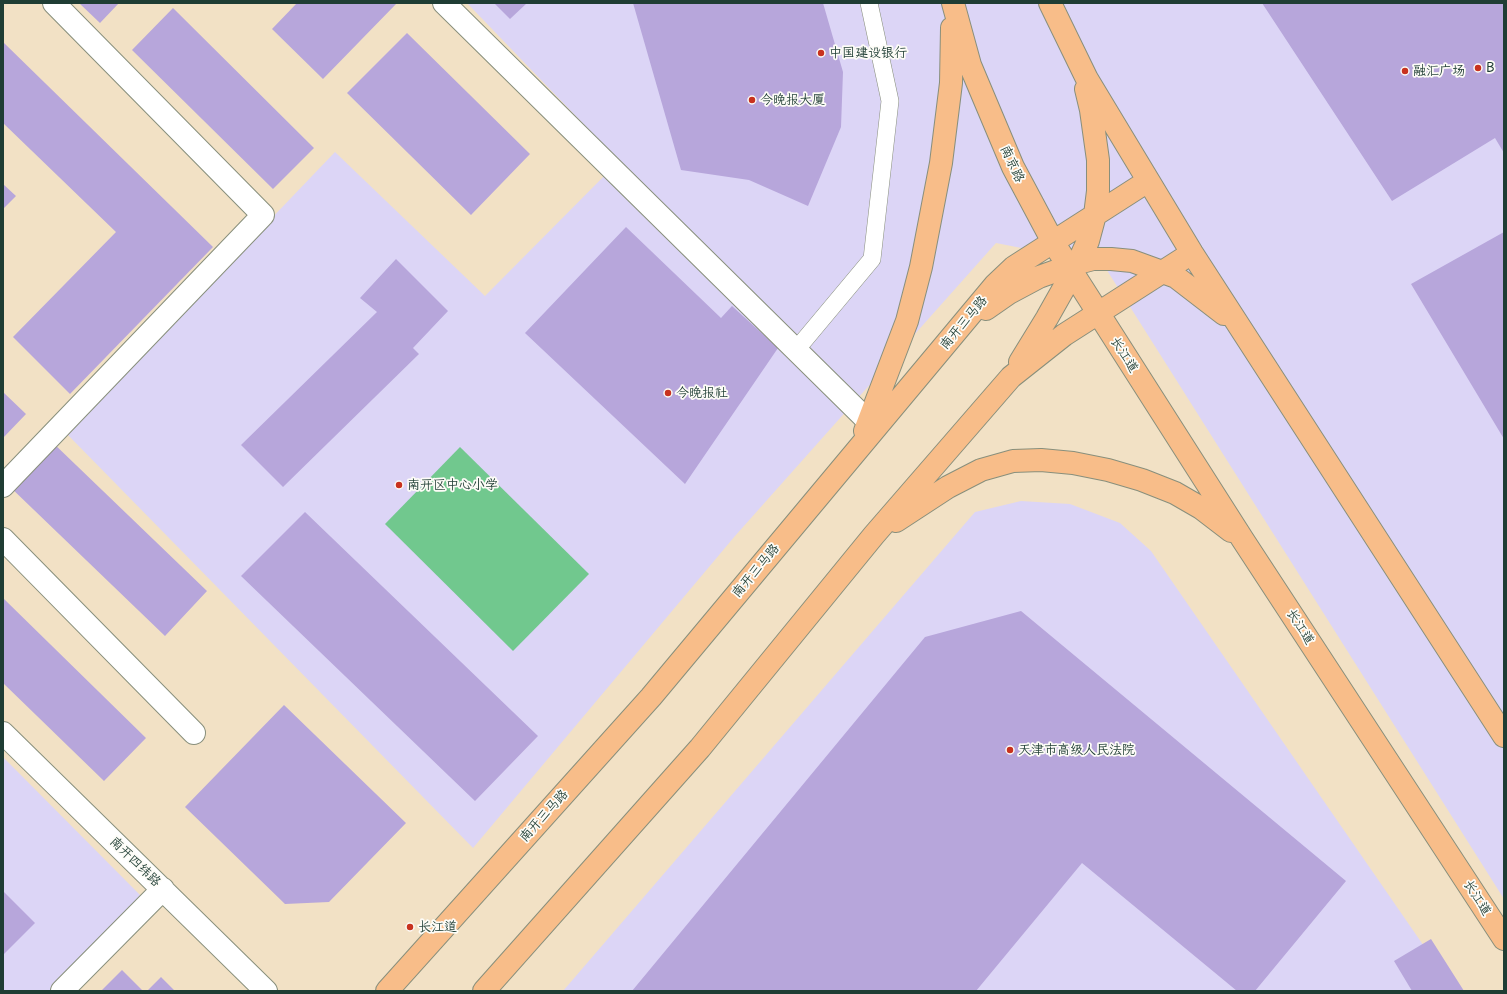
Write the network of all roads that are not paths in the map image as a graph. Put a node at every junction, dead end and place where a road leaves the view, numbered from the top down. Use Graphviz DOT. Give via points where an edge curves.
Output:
graph roads {
  1 [pos="54,3"];
  2 [pos="444,3"];
  3 [pos="869,3"];
  4 [pos="1050,3"];
  5 [pos="953,4"];
  6 [pos="1076,59"];
  7 [pos="1148,181"];
  8 [pos="1095,215"];
  9 [pos="1053,242"];
  10 [pos="1192,252"];
  11 [pos="1072,267"];
  12 [pos="1163,271"];
  13 [pos="1098,314"];
  14 [pos="951,338"];
  15 [pos="1248,340"];
  16 [pos="796,350"];
  17 [pos="1001,389"];
  18 [pos="870,422"];
  19 [pos="851,458"];
  20 [pos="3,486"];
  21 [pos="874,535"];
  22 [pos="3,539"];
  23 [pos="1243,540"];
  24 [pos="3,733"];
  25 [pos="194,734"];
  26 [pos="1504,736"];
  27 [pos="163,889"];
  28 [pos="1504,939"];
  29 [pos="62,991"];
  30 [pos="266,991"];
  31 [pos="388,991"];
  32 [pos="484,991"];
  1 -- 20 [label="street" via="263,216"];
  2 -- 16 [label="street"];
  3 -- 16 [label="lane" via="890,101 872,259"];
  4 -- 6 [label="main road"];
  5 -- 9 [label="main road, 南京路" via="970,65 1013,167"];
  5 -- 18 [label="main road" via="951,82 932,214 907,321"];
  6 -- 7 [label="main road"];
  6 -- 8 [label="main road" via="1088,97 1095,134 1098,191"];
  7 -- 8 [label="main road, 南开三马路"];
  7 -- 10 [label="main road"];
  8 -- 9 [label="main road, 南开三马路"];
  8 -- 11 [label="main road" via="1088,241"];
  9 -- 11 [label="main road, 南京路"];
  9 -- 14 [label="main road, 南开三马路" via="1014,267 1000,280"];
  10 -- 12 [label="main road"];
  10 -- 15 [label="main road"];
  11 -- 12 [label="main road" via="1093,259 1132,261"];
  11 -- 13 [label="main road, 南京路"];
  11 -- 14 [label="main road" via="1039,276 1009,293"];
  11 -- 17 [label="main road" via="1044,324"];
  12 -- 13 [label="main road"];
  12 -- 15 [label="main road" via="1176,277 1213,304 1230,318"];
  13 -- 17 [label="main road" via="1043,351 1011,377"];
  13 -- 23 [label="main road, 长江道"];
  14 -- 19 [label="main road, 南开三马路"];
  15 -- 26 [label="main road"];
  16 -- 18 [label="street"];
  17 -- 21 [label="main road"];
  18 -- 19 [label="main road"];
  19 -- 31 [label="main road, 南开三马路" via="651,697"];
  21 -- 23 [label="main road" via="948,487 981,470 1013,461 1041,460 1108,470 1175,493 1201,508"];
  21 -- 32 [label="main road" via="700,748"];
  22 -- 25 [label="street"];
  23 -- 28 [label="main road, 长江道"];
  24 -- 27 [label="street, 南开四纬路"];
  27 -- 29 [label="street"];
  27 -- 30 [label="street, 南开四纬路"];
}
